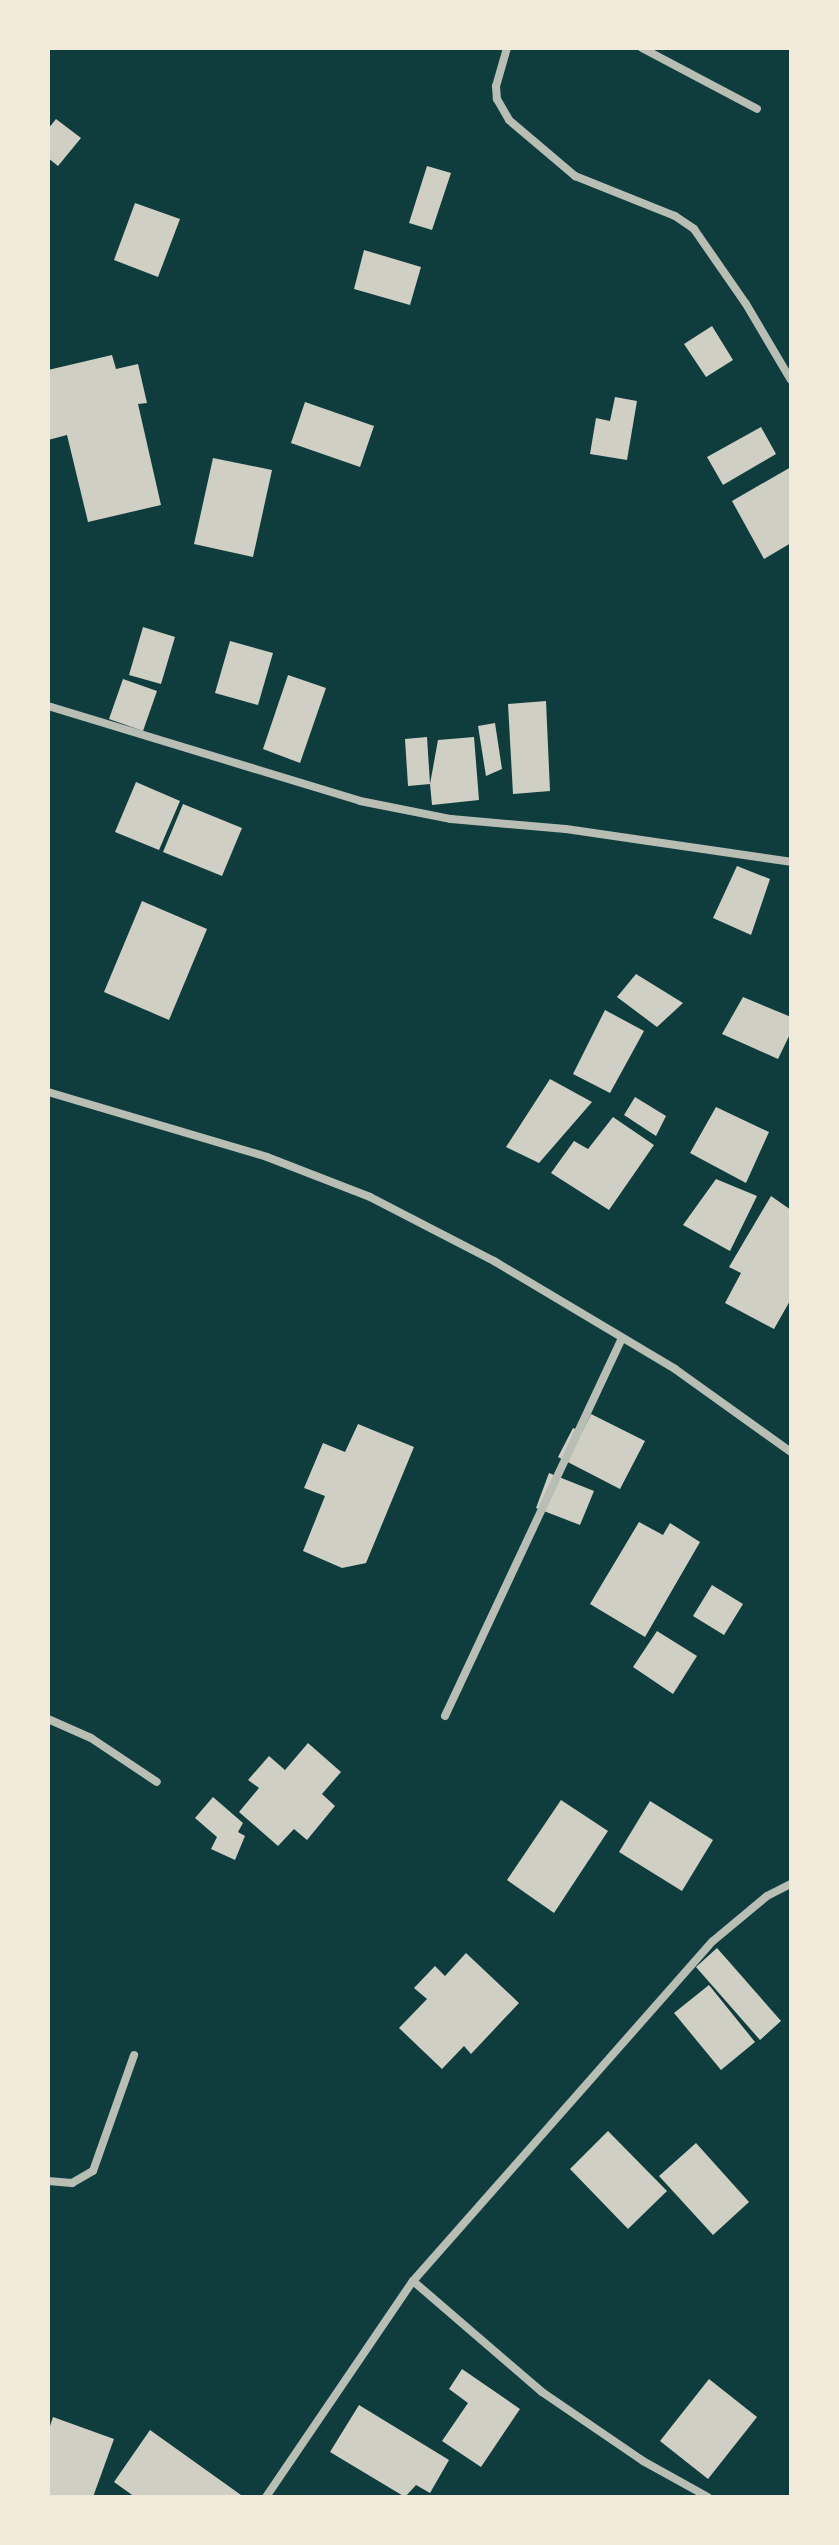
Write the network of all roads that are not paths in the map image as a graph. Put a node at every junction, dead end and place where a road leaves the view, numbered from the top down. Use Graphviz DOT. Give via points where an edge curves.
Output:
graph roads {
  1 [pos="507,48"];
  2 [pos="642,48"];
  3 [pos="757,109"];
  4 [pos="791,380"];
  5 [pos="48,706"];
  6 [pos="791,862"];
  7 [pos="48,1092"];
  8 [pos="622,1339"];
  9 [pos="791,1452"];
  10 [pos="445,1716"];
  11 [pos="48,1719"];
  12 [pos="157,1782"];
  13 [pos="791,1884"];
  14 [pos="134,2055"];
  15 [pos="48,2181"];
  16 [pos="413,2281"];
  17 [pos="266,2497"];
  18 [pos="708,2497"];
  1 -- 4 [label="street" via="496,86 509,120 575,176 675,216 694,229"];
  2 -- 3 [label="street"];
  5 -- 6 [label="street" via="360,801 451,819 566,829"];
  7 -- 8 [label="street" via="163,1123 370,1197 494,1261"];
  8 -- 9 [label="street" via="675,1369"];
  8 -- 10 [label="street"];
  11 -- 12 [label="street" via="91,1738"];
  13 -- 16 [label="street" via="767,1896 713,1941"];
  14 -- 15 [label="street" via="93,2171 72,2183"];
  16 -- 17 [label="street"];
  16 -- 18 [label="street" via="542,2392 643,2461"];
}
